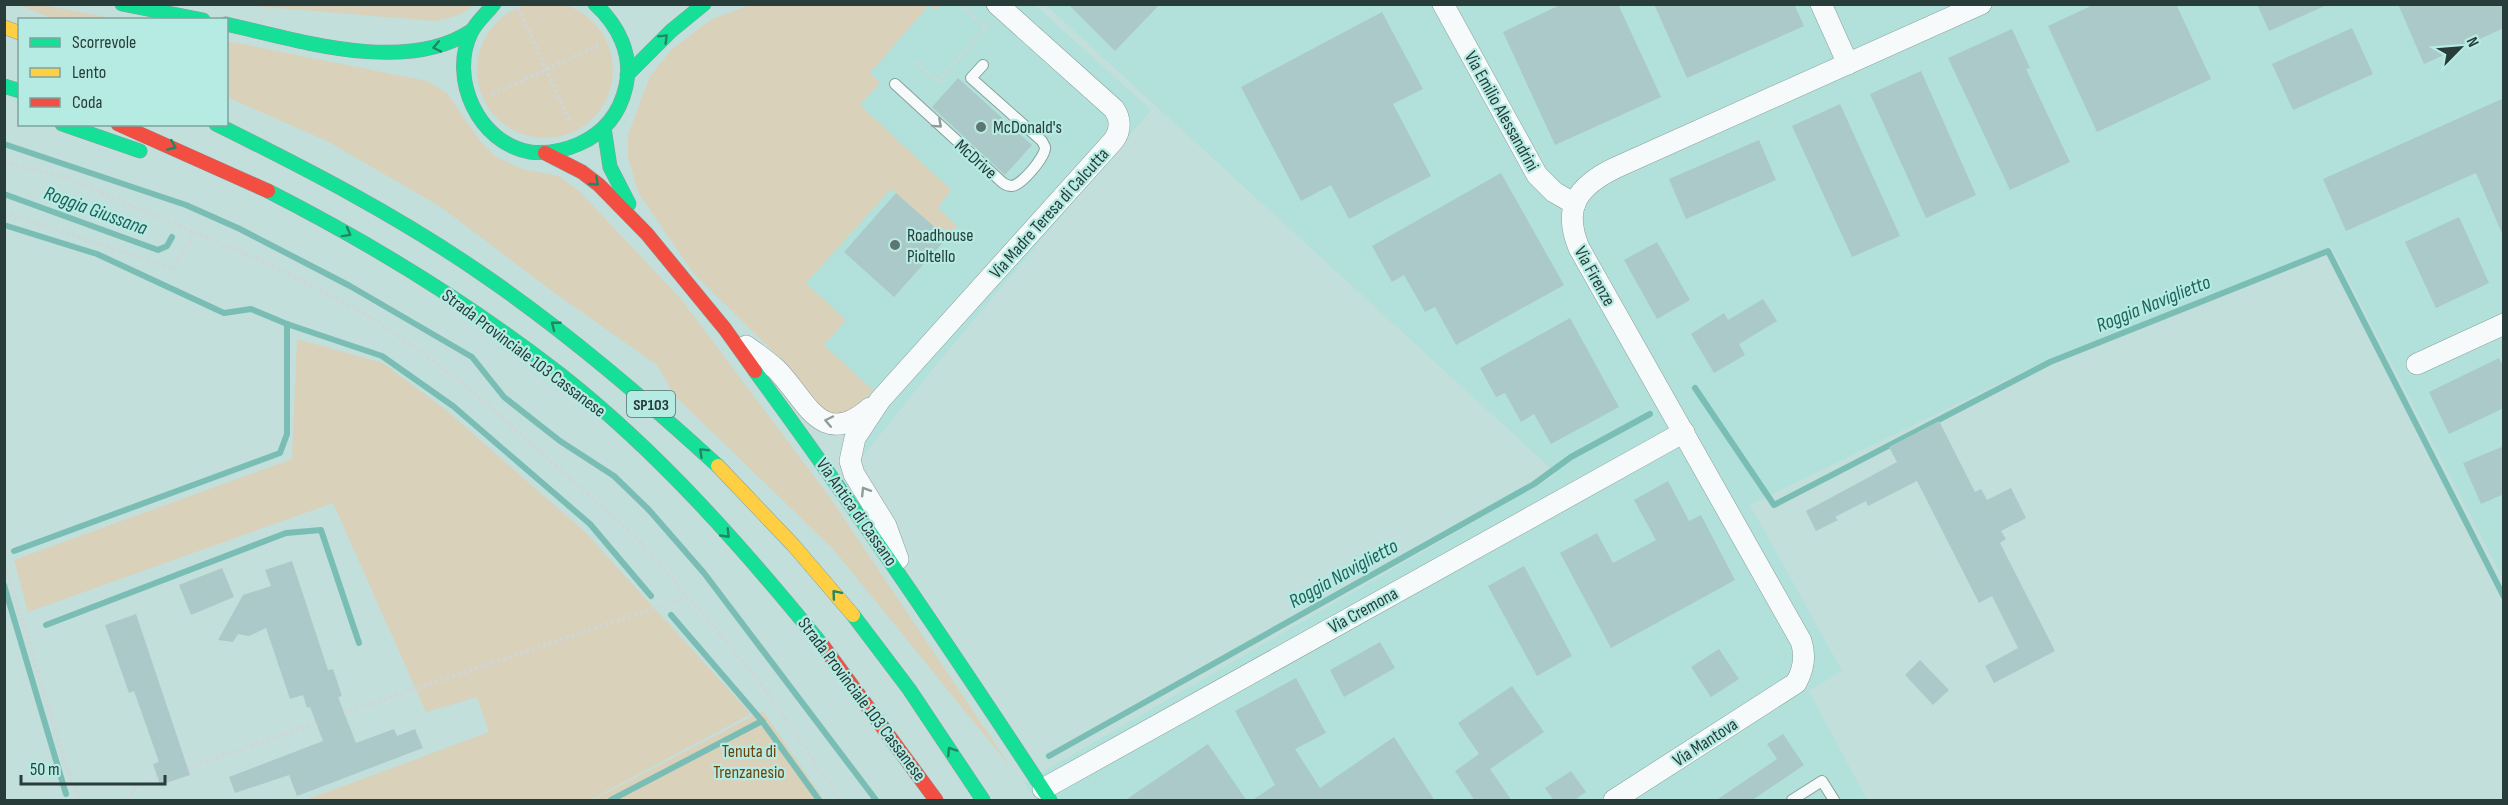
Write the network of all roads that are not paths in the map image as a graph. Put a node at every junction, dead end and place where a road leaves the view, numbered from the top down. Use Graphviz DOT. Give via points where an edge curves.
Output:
graph roads {
  1 [pos="122,4"];
  2 [pos="595,4"];
  3 [pos="704,4"];
  4 [pos="1443,4"];
  5 [pos="1821,4"];
  6 [pos="1981,4"];
  7 [pos="488,7"];
  8 [pos="1000,7"];
  9 [pos="193,18"];
  10 [pos="228,24"];
  11 [pos="471,32"];
  12 [pos="400,51"];
  13 [pos="426,62"];
  14 [pos="1848,64"];
  15 [pos="983,65"];
  16 [pos="627,75"];
  17 [pos="452,76"];
  18 [pos="895,84"];
  19 [pos="464,87"];
  20 [pos="68,126"];
  21 [pos="123,126"];
  22 [pos="220,126"];
  23 [pos="604,128"];
  24 [pos="545,153"];
  25 [pos="315,160"];
  26 [pos="279,196"];
  27 [pos="359,197"];
  28 [pos="1575,204"];
  29 [pos="647,234"];
  30 [pos="2504,324"];
  31 [pos="725,329"];
  32 [pos="2417,364"];
  33 [pos="880,400"];
  34 [pos="1684,432"];
  35 [pos="906,582"];
  36 [pos="1797,683"];
  37 [pos="1046,795"];
  38 [pos="936,801"];
  39 [pos="983,801"];
  40 [pos="1614,801"];
  41 [pos="1792,801"];
  42 [pos="1834,801"];
  1 -- 9 [label="main road"];
  2 -- 16 [label="main road" via="620,36"];
  16 -- 3 [label="main road, one-way"];
  4 -- 28 [label="street, Via Emilio Alessandrini" via="1533,168 1548,187"];
  5 -- 14 [label="street"];
  6 -- 14 [label="street"];
  7 -- 11 [label="main road"];
  8 -- 33 [label="street, Via Madre Teresa di Calcutta" via="1114,109 1119,120 1118,133"];
  10 -- 12 [label="main road" via="355,48"];
  11 -- 12 [label="main road, one-way" via="446,45"];
  11 -- 19 [label="main road" via="463,57"];
  12 -- 13 [label="main road"];
  14 -- 28 [label="street" via="1596,177 1586,184"];
  18 -- 15 [label="lane, McDrive, one-way" via="1003,183 1012,186 1042,158 1045,147 971,78"];
  16 -- 23 [label="main road" via="620,104"];
  17 -- 19 [label="main road"];
  19 -- 24 [label="main road" via="469,104 486,128 503,141 527,151"];
  20 -- 26 [label="main road"];
  21 -- 26 [label="main road, Strada Provinciale 103 Cassanese / SP103, one-way"];
  22 -- 27 [label="main road, SP103"];
  23 -- 24 [label="main road" via="580,145"];
  23 -- 29 [label="main road, Via Antica di Cassano" via="614,176"];
  24 -- 29 [label="main road, Via Antica di Cassano, one-way" via="593,180"];
  25 -- 27 [label="main road"];
  26 -- 38 [label="main road, Strada Provinciale 103 Cassanese / SP103, one-way" via="452,297 547,366 617,424 713,520 792,607 865,698"];
  39 -- 27 [label="main road, SP103, one-way" via="862,626 784,535 710,458 626,382 538,312"];
  28 -- 34 [label="street, Via Firenze" via="1573,225 1579,249"];
  29 -- 31 [label="main road, Via Antica di Cassano"];
  30 -- 32 [label="street"];
  33 -- 31 [label="street, Via Madre Teresa di Calcutta, one-way" via="846,423 832,424 819,419 776,370"];
  31 -- 35 [label="main road, Via Antica di Cassano"];
  35 -- 33 [label="street, Via Madre Teresa di Calcutta, one-way" via="886,526 850,461 855,438"];
  34 -- 36 [label="street, Via Firenze" via="1801,641 1804,663"];
  34 -- 37 [label="street, Via Cremona"];
  35 -- 37 [label="main road, Via Antica di Cassano"];
  36 -- 40 [label="street, Via Mantova"];
  41 -- 42 [label="lane" via="1822,781"];
}
